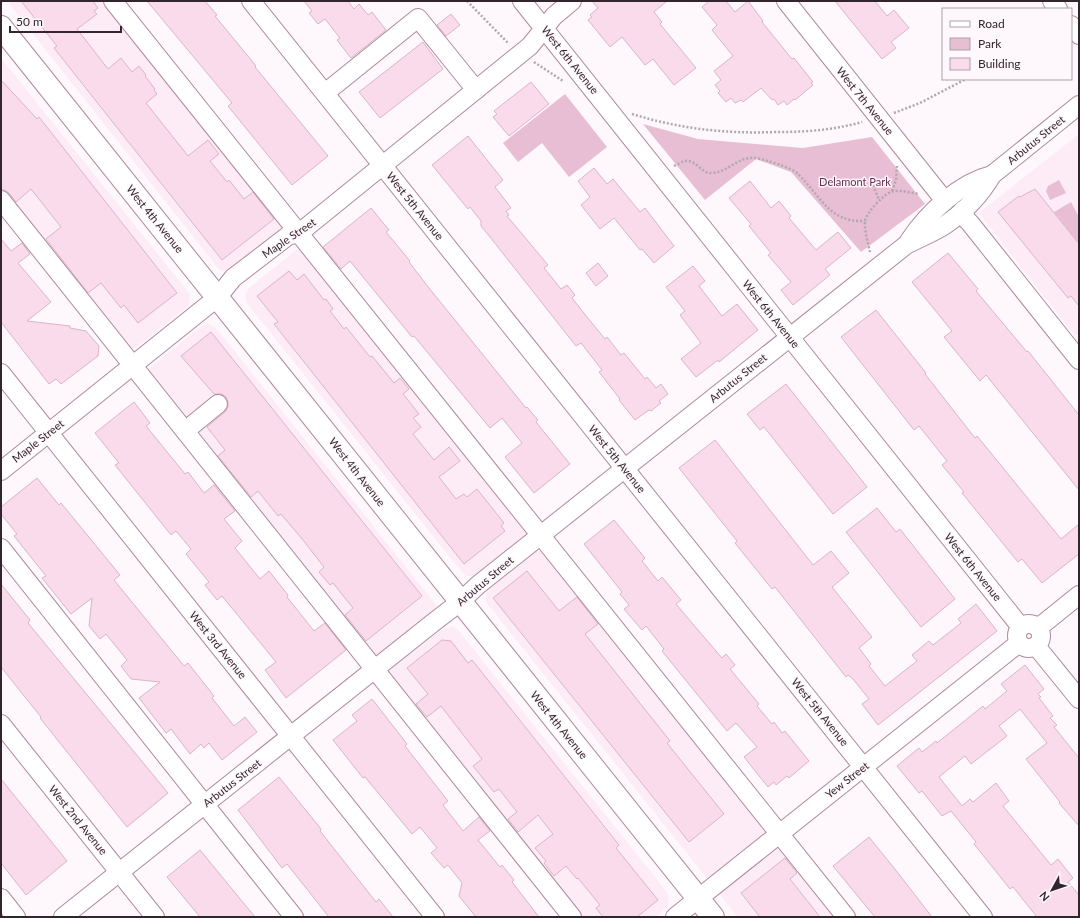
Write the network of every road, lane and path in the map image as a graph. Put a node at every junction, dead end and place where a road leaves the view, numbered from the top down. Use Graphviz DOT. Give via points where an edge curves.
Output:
graph roads {
  1 [pos="113,1"];
  2 [pos="251,1"];
  3 [pos="467,1"];
  4 [pos="522,1"];
  5 [pos="572,1"];
  6 [pos="786,1"];
  7 [pos="1072,26"];
  8 [pos="1,27"];
  9 [pos="544,28"];
  10 [pos="1079,35"];
  11 [pos="513,47"];
  12 [pos="531,60"];
  13 [pos="964,80"];
  14 [pos="568,84"];
  15 [pos="476,90"];
  16 [pos="325,94"];
  17 [pos="1079,105"];
  18 [pos="896,113"];
  19 [pos="632,114"];
  20 [pos="862,122"];
  21 [pos="382,166"];
  22 [pos="674,166"];
  23 [pos="897,166"];
  24 [pos="992,175"];
  25 [pos="870,178"];
  26 [pos="892,191"];
  27 [pos="920,195"];
  28 [pos="1,200"];
  29 [pos="879,200"];
  30 [pos="945,201"];
  31 [pos="963,210"];
  32 [pos="865,221"];
  33 [pos="298,234"];
  34 [pos="906,245"];
  35 [pos="870,252"];
  36 [pos="218,297"];
  37 [pos="790,337"];
  38 [pos="1079,360"];
  39 [pos="133,365"];
  40 [pos="1,373"];
  41 [pos="218,404"];
  42 [pos="185,431"];
  43 [pos="49,433"];
  44 [pos="624,469"];
  45 [pos="1,471"];
  46 [pos="540,536"];
  47 [pos="1,548"];
  48 [pos="1079,595"];
  49 [pos="460,602"];
  50 [pos="1028,636"];
  51 [pos="374,670"];
  52 [pos="1079,699"];
  53 [pos="1,724"];
  54 [pos="291,736"];
  55 [pos="863,767"];
  56 [pos="204,805"];
  57 [pos="779,834"];
  58 [pos="119,872"];
  59 [pos="1,898"];
  60 [pos="698,899"];
  61 [pos="16,917"];
  62 [pos="63,917"];
  63 [pos="155,917"];
  64 [pos="294,917"];
  65 [pos="435,917"];
  66 [pos="572,917"];
  67 [pos="675,917"];
  68 [pos="713,917"];
  69 [pos="846,917"];
  70 [pos="983,917"];
  1 -- 33 [label="street"];
  2 -- 16 [label="street, West 5th Avenue"];
  3 -- 11 [label="path"];
  4 -- 9 [label="street, West 6th Avenue"];
  5 -- 9 [label="street, Maple Street"];
  6 -- 30 [label="street, West 7th Avenue"];
  7 -- 10 [label="street"];
  8 -- 36 [label="main road, West 4th Avenue"];
  9 -- 15 [label="street, Maple Street" via="530,46"];
  9 -- 37 [label="street, West 6th Avenue"];
  12 -- 14 [label="path"];
  13 -- 18 [label="path" via="928,100"];
  15 -- 16 [label="street" via="418,18"];
  15 -- 21 [label="street, Maple Street"];
  16 -- 21 [label="street, West 5th Avenue"];
  17 -- 24 [label="street, Arbutus Street"];
  19 -- 20 [label="path" via="673,125 744,133 821,130"];
  21 -- 33 [label="street, Maple Street"];
  21 -- 44 [label="street, West 5th Avenue"];
  22 -- 32 [label="path" via="688,161 703,171 713,173 741,160 756,158 798,172 827,209 850,221"];
  23 -- 26 [label="path"];
  24 -- 30 [label="street, Arbutus Street" via="978,178"];
  24 -- 31 [label="street, Arbutus Street" via="985,187"];
  25 -- 29 [label="path"];
  26 -- 27 [label="path"];
  26 -- 29 [label="path"];
  28 -- 39 [label="street"];
  29 -- 32 [label="path"];
  30 -- 34 [label="street, Arbutus Street" via="920,226"];
  31 -- 34 [label="street, Arbutus Street" via="944,225"];
  31 -- 38 [label="street" via="966,219"];
  32 -- 35 [label="path"];
  33 -- 36 [label="street, Maple Street" via="289,235 233,278"];
  33 -- 46 [label="street"];
  34 -- 37 [label="street, Arbutus Street"];
  36 -- 39 [label="street, Maple Street"];
  36 -- 49 [label="main road, West 4th Avenue"];
  37 -- 44 [label="street, Arbutus Street"];
  37 -- 50 [label="street, West 6th Avenue"];
  39 -- 42 [label="street"];
  39 -- 43 [label="street, Maple Street"];
  40 -- 43 [label="street, West 3rd Avenue"];
  41 -- 42 [label="street"];
  42 -- 51 [label="street"];
  43 -- 45 [label="street, Maple Street"];
  43 -- 54 [label="street, West 3rd Avenue"];
  44 -- 46 [label="street, Arbutus Street"];
  44 -- 55 [label="street, West 5th Avenue"];
  46 -- 49 [label="street, Arbutus Street"];
  46 -- 57 [label="street"];
  47 -- 56 [label="street"];
  48 -- 50 [label="street, Yew Street"];
  49 -- 51 [label="street, Arbutus Street"];
  49 -- 60 [label="main road, West 4th Avenue"];
  50 -- 52 [label="street, West 6th Avenue"];
  50 -- 55 [label="street, Yew Street"];
  51 -- 54 [label="street, Arbutus Street"];
  51 -- 66 [label="street"];
  53 -- 58 [label="street, West 2nd Avenue"];
  54 -- 56 [label="street, Arbutus Street"];
  54 -- 65 [label="street, West 3rd Avenue"];
  55 -- 57 [label="street, Yew Street"];
  55 -- 70 [label="street, West 5th Avenue"];
  56 -- 58 [label="street, Arbutus Street"];
  56 -- 64 [label="street"];
  57 -- 60 [label="street, Yew Street"];
  57 -- 69 [label="street"];
  58 -- 62 [label="street, Arbutus Street"];
  58 -- 63 [label="street, West 2nd Avenue"];
  59 -- 61 [label="street"];
  60 -- 67 [label="street, Yew Street"];
  60 -- 68 [label="main road, West 4th Avenue"];
}
